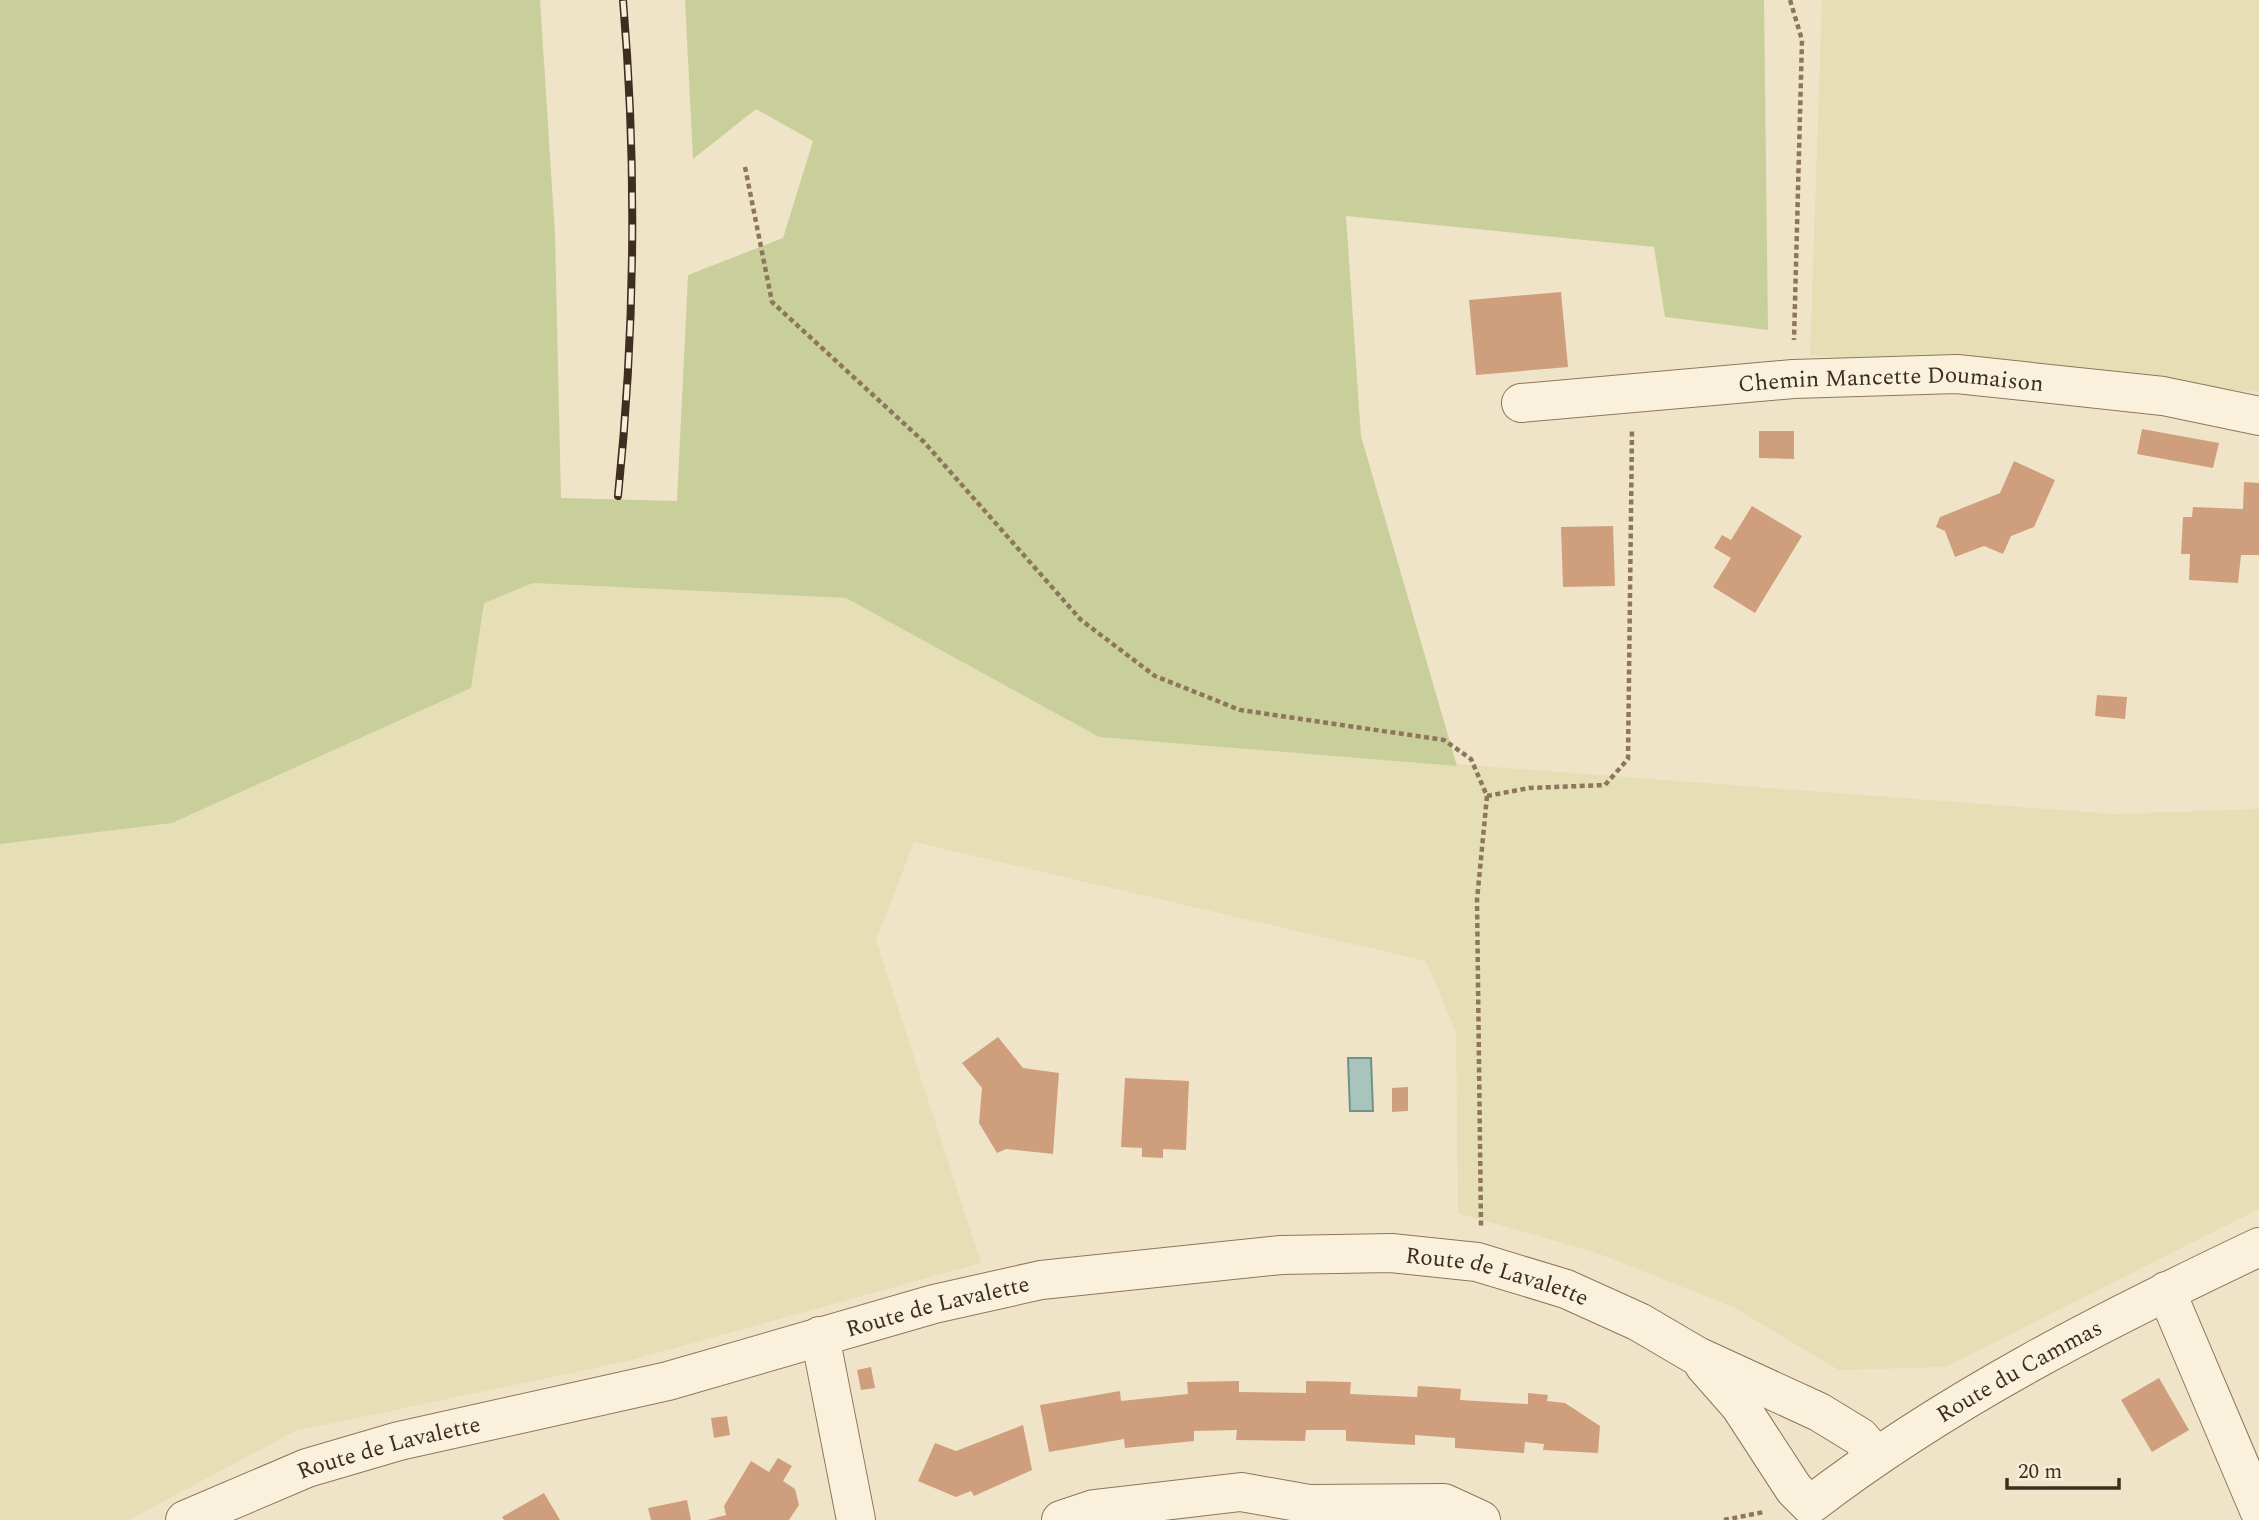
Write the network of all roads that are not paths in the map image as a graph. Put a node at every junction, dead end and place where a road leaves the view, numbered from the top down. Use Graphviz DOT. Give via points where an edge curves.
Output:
graph roads {
  1 [pos="1521,403"];
  2 [pos="2259,416"];
  3 [pos="2259,1247"];
  4 [pos="2166,1291"];
  5 [pos="820,1336"];
  6 [pos="1697,1356"];
  7 [pos="1875,1455"];
  8 [pos="2259,1510"];
  9 [pos="1309,1512"];
  10 [pos="1802,1512"];
  11 [pos="185,1520"];
  12 [pos="856,1520"];
  13 [pos="1061,1520"];
  14 [pos="1481,1520"];
  1 -- 2 [label="street, Chemin Mancette Doumaison" via="1793,379 1957,374 2163,396"];
  3 -- 4 [label="street, Route du Cammas"];
  4 -- 7 [label="street, Route du Cammas" via="2028,1363"];
  4 -- 8 [label="street"];
  5 -- 6 [label="street, Route de Lavalette" via="1041,1280 1281,1255 1391,1253 1477,1262 1566,1289 1639,1322"];
  5 -- 11 [label="street, Route de Lavalette" via="668,1381 399,1441 307,1468"];
  5 -- 12 [label="street"];
  6 -- 7 [label="street, Route de Lavalette" via="1819,1412 1860,1437"];
  6 -- 10 [label="street, Route de Lavalette" via="1740,1406 1794,1489"];
  7 -- 10 [label="street, Route du Cammas"];
  9 -- 13 [label="street" via="1241,1492 1094,1509"];
  9 -- 14 [label="street" via="1444,1503"];
}
